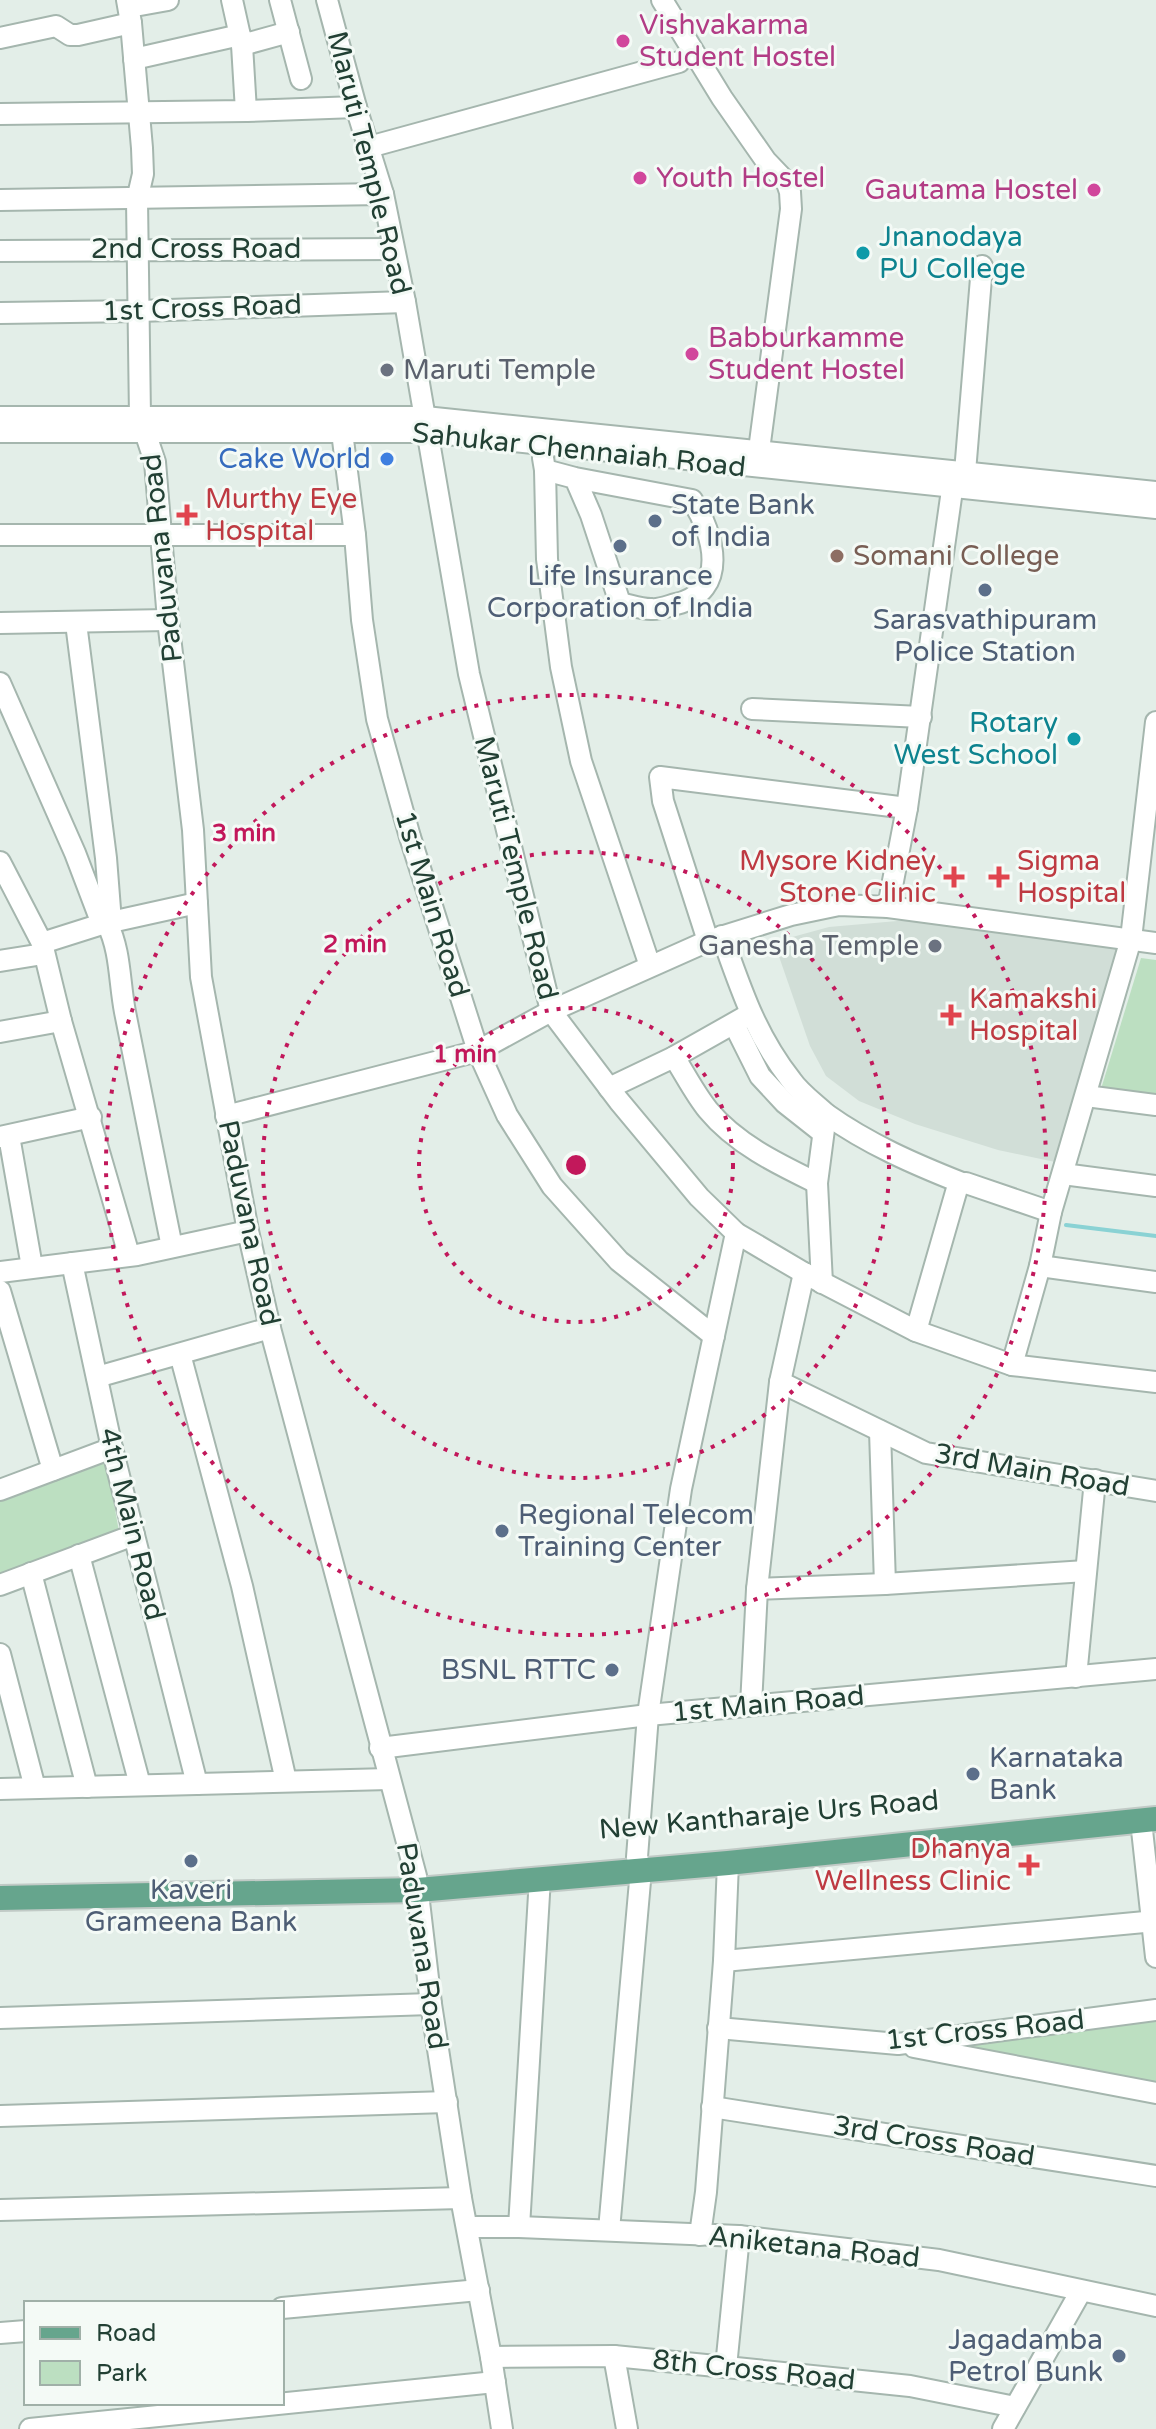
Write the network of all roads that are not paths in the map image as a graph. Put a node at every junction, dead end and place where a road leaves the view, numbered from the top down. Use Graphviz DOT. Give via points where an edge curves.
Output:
graph roads {
  1 [pos="168,0"];
  2 [pos="232,0"];
  3 [pos="280,0"];
  4 [pos="327,0"];
  5 [pos="662,0"];
  6 [pos="129,10"];
  7 [pos="289,32"];
  8 [pos="0,38"];
  9 [pos="241,40"];
  10 [pos="134,59"];
  11 [pos="679,62"];
  12 [pos="301,79"];
  13 [pos="356,107"];
  14 [pos="246,111"];
  15 [pos="138,112"];
  16 [pos="0,114"];
  17 [pos="369,147"];
  18 [pos="383,194"];
  19 [pos="0,200"];
  20 [pos="137,200"];
  21 [pos="139,249"];
  22 [pos="393,249"];
  23 [pos="0,251"];
  24 [pos="982,266"];
  25 [pos="405,302"];
  26 [pos="140,311"];
  27 [pos="0,313"];
  28 [pos="0,417"];
  29 [pos="142,424"];
  30 [pos="426,424"];
  31 [pos="0,432"];
  32 [pos="342,432"];
  33 [pos="541,444"];
  34 [pos="759,450"];
  35 [pos="545,470"];
  36 [pos="957,477"];
  37 [pos="575,478"];
  38 [pos="1156,492"];
  39 [pos="1156,508"];
  40 [pos="161,534"];
  41 [pos="0,535"];
  42 [pos="355,535"];
  43 [pos="168,620"];
  44 [pos="0,623"];
  45 [pos="76,623"];
  46 [pos="0,683"];
  47 [pos="752,709"];
  48 [pos="921,717"];
  49 [pos="8,720"];
  50 [pos="1156,722"];
  51 [pos="1155,743"];
  52 [pos="907,808"];
  53 [pos="0,862"];
  54 [pos="197,903"];
  55 [pos="888,907"];
  56 [pos="107,923"];
  57 [pos="715,938"];
  58 [pos="1131,939"];
  59 [pos="1156,943"];
  60 [pos="42,948"];
  61 [pos="0,961"];
  62 [pos="650,966"];
  63 [pos="551,1011"];
  64 [pos="742,1019"];
  65 [pos="61,1021"];
  66 [pos="0,1032"];
  67 [pos="478,1051"];
  68 [pos="674,1057"];
  69 [pos="609,1088"];
  70 [pos="1086,1096"];
  71 [pos="1156,1105"];
  72 [pos="226,1116"];
  73 [pos="91,1117"];
  74 [pos="825,1124"];
  75 [pos="4,1136"];
  76 [pos="1063,1174"];
  77 [pos="817,1183"];
  78 [pos="962,1183"];
  79 [pos="1156,1186"];
  80 [pos="1051,1212"];
  81 [pos="248,1231"];
  82 [pos="736,1233"];
  83 [pos="172,1247"];
  84 [pos="129,1255"];
  85 [pos="72,1263"];
  86 [pos="1040,1266"];
  87 [pos="32,1267"];
  88 [pos="0,1272"];
  89 [pos="804,1273"];
  90 [pos="1156,1282"];
  91 [pos="822,1283"];
  92 [pos="0,1291"];
  93 [pos="270,1328"];
  94 [pos="916,1331"];
  95 [pos="714,1336"];
  96 [pos="180,1354"];
  97 [pos="1012,1365"];
  98 [pos="97,1377"];
  99 [pos="780,1382"];
  100 [pos="1156,1382"];
  101 [pos="880,1431"];
  102 [pos="112,1448"];
  103 [pos="53,1470"];
  104 [pos="1095,1480"];
  105 [pos="1,1485"];
  106 [pos="1156,1491"];
  107 [pos="134,1535"];
  108 [pos="79,1555"];
  109 [pos="1086,1571"];
  110 [pos="31,1573"];
  111 [pos="885,1584"];
  112 [pos="0,1585"];
  113 [pos="757,1589"];
  114 [pos="0,1654"];
  115 [pos="1156,1669"];
  116 [pos="1076,1677"];
  117 [pos="751,1705"];
  118 [pos="648,1715"];
  119 [pos="380,1748"];
  120 [pos="389,1779"];
  121 [pos="286,1781"];
  122 [pos="197,1784"];
  123 [pos="140,1785"];
  124 [pos="87,1787"];
  125 [pos="35,1788"];
  126 [pos="0,1789"];
  127 [pos="1151,1816"];
  128 [pos="728,1863"];
  129 [pos="639,1864"];
  130 [pos="540,1878"];
  131 [pos="417,1883"];
  132 [pos="0,1898"];
  133 [pos="1154,1922"];
  134 [pos="1156,1957"];
  135 [pos="724,1961"];
  136 [pos="431,2004"];
  137 [pos="1156,2010"];
  138 [pos="0,2018"];
  139 [pos="718,2028"];
  140 [pos="898,2044"];
  141 [pos="1156,2093"];
  142 [pos="447,2102"];
  143 [pos="712,2107"];
  144 [pos="0,2116"];
  145 [pos="1156,2176"];
  146 [pos="461,2198"];
  147 [pos="0,2211"];
  148 [pos="468,2227"];
  149 [pos="519,2227"];
  150 [pos="609,2230"];
  151 [pos="700,2235"];
  152 [pos="739,2236"];
  153 [pos="479,2290"];
  154 [pos="1081,2291"];
  155 [pos="1156,2306"];
  156 [pos="284,2308"];
  157 [pos="24,2331"];
  158 [pos="0,2333"];
  159 [pos="614,2356"];
  160 [pos="491,2357"];
  161 [pos="726,2367"];
  162 [pos="495,2382"];
  163 [pos="284,2403"];
  164 [pos="267,2405"];
  165 [pos="1015,2407"];
  166 [pos="30,2429"];
  167 [pos="502,2429"];
  168 [pos="627,2429"];
  169 [pos="1003,2429"];
  1 -- 6 [label="street"];
  2 -- 9 [label="street"];
  3 -- 7 [label="street"];
  4 -- 13 [label="street, Maruti Temple Road"];
  5 -- 34 [label="street" via="722,98 790,192"];
  6 -- 8 [label="street" via="78,35 56,26"];
  6 -- 10 [label="street, Paduvana Road"];
  7 -- 9 [label="street"];
  7 -- 12 [label="street"];
  9 -- 10 [label="street"];
  9 -- 14 [label="street"];
  10 -- 15 [label="street, Paduvana Road"];
  11 -- 17 [label="street"];
  13 -- 14 [label="street"];
  13 -- 17 [label="street, Maruti Temple Road"];
  14 -- 15 [label="street"];
  15 -- 16 [label="street"];
  15 -- 20 [label="street, Paduvana Road" via="143,174"];
  17 -- 18 [label="street, Maruti Temple Road"];
  18 -- 20 [label="street"];
  18 -- 22 [label="street, Maruti Temple Road"];
  19 -- 20 [label="street"];
  20 -- 21 [label="street, Paduvana Road"];
  21 -- 22 [label="street, 2nd Cross Road"];
  21 -- 23 [label="street, 2nd Cross Road"];
  21 -- 26 [label="street, Paduvana Road"];
  22 -- 25 [label="street, Maruti Temple Road"];
  24 -- 36 [label="street"];
  25 -- 26 [label="street, 1st Cross Road"];
  25 -- 30 [label="street, Maruti Temple Road"];
  26 -- 27 [label="street, 1st Cross Road"];
  26 -- 29 [label="street, Paduvana Road"];
  28 -- 29 [label="street, Sahukar Chennaiah Road"];
  29 -- 30 [label="street, Sahukar Chennaiah Road"];
  29 -- 31 [label="street, Sahukar Chennaiah Road"];
  29 -- 32 [label="street, Sahukar Chennaiah Road"];
  29 -- 40 [label="street, Paduvana Road" via="155,462"];
  30 -- 32 [label="street, Sahukar Chennaiah Road"];
  30 -- 33 [label="street, Sahukar Chennaiah Road"];
  30 -- 34 [label="street, Sahukar Chennaiah Road"];
  30 -- 63 [label="street, Maruti Temple Road" via="469,674"];
  32 -- 42 [label="street, 1st Main Road"];
  33 -- 35 [label="street"];
  33 -- 36 [label="street, Sahukar Chennaiah Road"];
  34 -- 36 [label="street, Sahukar Chennaiah Road"];
  35 -- 37 [label="street"];
  35 -- 62 [label="street" via="547,559 572,721"];
  36 -- 38 [label="street, Sahukar Chennaiah Road"];
  36 -- 39 [label="street, Sahukar Chennaiah Road"];
  36 -- 48 [label="street"];
  37 -- 37 [label="street" via="620,603 653,610 687,601 707,584 714,560 711,536 692,500"];
  40 -- 41 [label="street"];
  40 -- 42 [label="street"];
  40 -- 43 [label="street, Paduvana Road"];
  42 -- 67 [label="street, 1st Main Road" via="377,719"];
  43 -- 45 [label="street"];
  43 -- 54 [label="street, Paduvana Road"];
  44 -- 45 [label="street"];
  45 -- 56 [label="street" via="107,870"];
  46 -- 49 [label="street"];
  47 -- 48 [label="street"];
  48 -- 52 [label="street"];
  49 -- 56 [label="street"];
  50 -- 51 [label="street"];
  51 -- 58 [label="street"];
  52 -- 55 [label="street"];
  52 -- 57 [label="street" via="660,777 663,801"];
  53 -- 60 [label="street"];
  54 -- 56 [label="street"];
  54 -- 72 [label="street, Paduvana Road" via="201,977"];
  55 -- 57 [label="street" via="839,905"];
  55 -- 58 [label="street"];
  56 -- 60 [label="street"];
  56 -- 83 [label="street" via="118,953"];
  57 -- 62 [label="street"];
  57 -- 64 [label="street"];
  58 -- 59 [label="street"];
  58 -- 70 [label="street"];
  60 -- 61 [label="street"];
  60 -- 65 [label="street"];
  62 -- 63 [label="street"];
  63 -- 67 [label="street"];
  63 -- 69 [label="street, Maruti Temple Road"];
  64 -- 68 [label="street"];
  64 -- 74 [label="street" via="760,1076 785,1103"];
  65 -- 66 [label="street"];
  65 -- 73 [label="street"];
  67 -- 72 [label="street"];
  67 -- 95 [label="street, 1st Main Road" via="507,1115 552,1186 619,1261"];
  68 -- 69 [label="street"];
  68 -- 77 [label="street" via="708,1110 727,1128 770,1160"];
  69 -- 82 [label="street, Maruti Temple Road" via="699,1197"];
  70 -- 71 [label="street"];
  70 -- 76 [label="street"];
  72 -- 81 [label="street, Paduvana Road"];
  73 -- 75 [label="street"];
  73 -- 84 [label="street"];
  74 -- 77 [label="street"];
  74 -- 78 [label="street"];
  75 -- 87 [label="street"];
  76 -- 79 [label="street"];
  76 -- 80 [label="street"];
  77 -- 91 [label="street"];
  78 -- 80 [label="street"];
  78 -- 94 [label="street"];
  80 -- 86 [label="street"];
  81 -- 83 [label="street"];
  81 -- 93 [label="street, Paduvana Road"];
  82 -- 89 [label="street, Maruti Temple Road"];
  82 -- 95 [label="street"];
  83 -- 84 [label="street"];
  84 -- 85 [label="street"];
  85 -- 87 [label="street"];
  85 -- 98 [label="street, 4th Main Road"];
  86 -- 90 [label="street"];
  86 -- 97 [label="street"];
  87 -- 88 [label="street"];
  89 -- 91 [label="street, Maruti Temple Road"];
  89 -- 99 [label="street"];
  91 -- 94 [label="street, Maruti Temple Road"];
  92 -- 103 [label="street"];
  93 -- 96 [label="street"];
  93 -- 119 [label="street, Paduvana Road"];
  94 -- 97 [label="street, Maruti Temple Road"];
  95 -- 118 [label="street" via="681,1489"];
  96 -- 98 [label="street"];
  96 -- 121 [label="street" via="242,1586"];
  97 -- 100 [label="street, Maruti Temple Road"];
  98 -- 102 [label="street, 4th Main Road"];
  99 -- 101 [label="street, 3rd Main Road"];
  99 -- 113 [label="street"];
  101 -- 104 [label="street, 3rd Main Road" via="926,1453"];
  101 -- 111 [label="street"];
  102 -- 103 [label="street"];
  102 -- 107 [label="street, 4th Main Road"];
  103 -- 105 [label="street"];
  104 -- 106 [label="street, 3rd Main Road"];
  104 -- 109 [label="street"];
  107 -- 108 [label="street"];
  107 -- 122 [label="street, 4th Main Road"];
  108 -- 110 [label="street"];
  108 -- 123 [label="street"];
  109 -- 111 [label="street"];
  109 -- 116 [label="street"];
  110 -- 112 [label="street"];
  110 -- 124 [label="street"];
  111 -- 113 [label="street"];
  113 -- 117 [label="street"];
  114 -- 125 [label="street"];
  115 -- 116 [label="street, 1st Main Road"];
  116 -- 117 [label="street, 1st Main Road"];
  117 -- 118 [label="street, 1st Main Road"];
  118 -- 119 [label="street, 1st Main Road"];
  118 -- 129 [label="street"];
  119 -- 120 [label="street, Paduvana Road"];
  120 -- 121 [label="street"];
  120 -- 131 [label="street, Paduvana Road"];
  121 -- 122 [label="street"];
  122 -- 123 [label="street"];
  123 -- 124 [label="street"];
  124 -- 125 [label="street"];
  125 -- 126 [label="street"];
  127 -- 128 [label="main road, New Kantharaje Urs Road"];
  127 -- 129 [label="main road, New Kantharaje Urs Road"];
  127 -- 133 [label="street"];
  128 -- 129 [label="main road, New Kantharaje Urs Road"];
  128 -- 135 [label="street"];
  129 -- 130 [label="main road, New Kantharaje Urs Road"];
  129 -- 131 [label="main road, New Kantharaje Urs Road"];
  129 -- 150 [label="street"];
  130 -- 131 [label="main road, New Kantharaje Urs Road"];
  130 -- 149 [label="street"];
  131 -- 132 [label="main road, New Kantharaje Urs Road" via="390,1889"];
  131 -- 136 [label="street, Paduvana Road"];
  133 -- 134 [label="street"];
  133 -- 135 [label="street"];
  135 -- 139 [label="street"];
  136 -- 138 [label="street"];
  136 -- 142 [label="street, Paduvana Road"];
  137 -- 140 [label="street, 1st Cross Road"];
  139 -- 140 [label="street, 1st Cross Road"];
  139 -- 143 [label="street"];
  140 -- 141 [label="street"];
  142 -- 144 [label="street"];
  142 -- 146 [label="street, Paduvana Road"];
  143 -- 145 [label="street, 3rd Cross Road"];
  143 -- 151 [label="street"];
  146 -- 147 [label="street"];
  146 -- 148 [label="street, Paduvana Road"];
  148 -- 149 [label="street, Aniketana Road"];
  148 -- 153 [label="street, Paduvana Road"];
  149 -- 150 [label="street, Aniketana Road"];
  150 -- 151 [label="street, Aniketana Road"];
  151 -- 152 [label="street, Aniketana Road"];
  152 -- 154 [label="street, Aniketana Road" via="939,2260"];
  152 -- 161 [label="street"];
  153 -- 156 [label="street"];
  153 -- 160 [label="street, Paduvana Road"];
  154 -- 155 [label="street, Aniketana Road"];
  154 -- 165 [label="street"];
  157 -- 158 [label="street"];
  159 -- 160 [label="street, 8th Cross Road"];
  159 -- 161 [label="street, 8th Cross Road"];
  159 -- 168 [label="street"];
  160 -- 162 [label="street, Paduvana Road"];
  161 -- 165 [label="street, 8th Cross Road" via="910,2386"];
  162 -- 163 [label="street"];
  162 -- 167 [label="street, Paduvana Road"];
  164 -- 166 [label="street"];
  165 -- 169 [label="street"];
}
